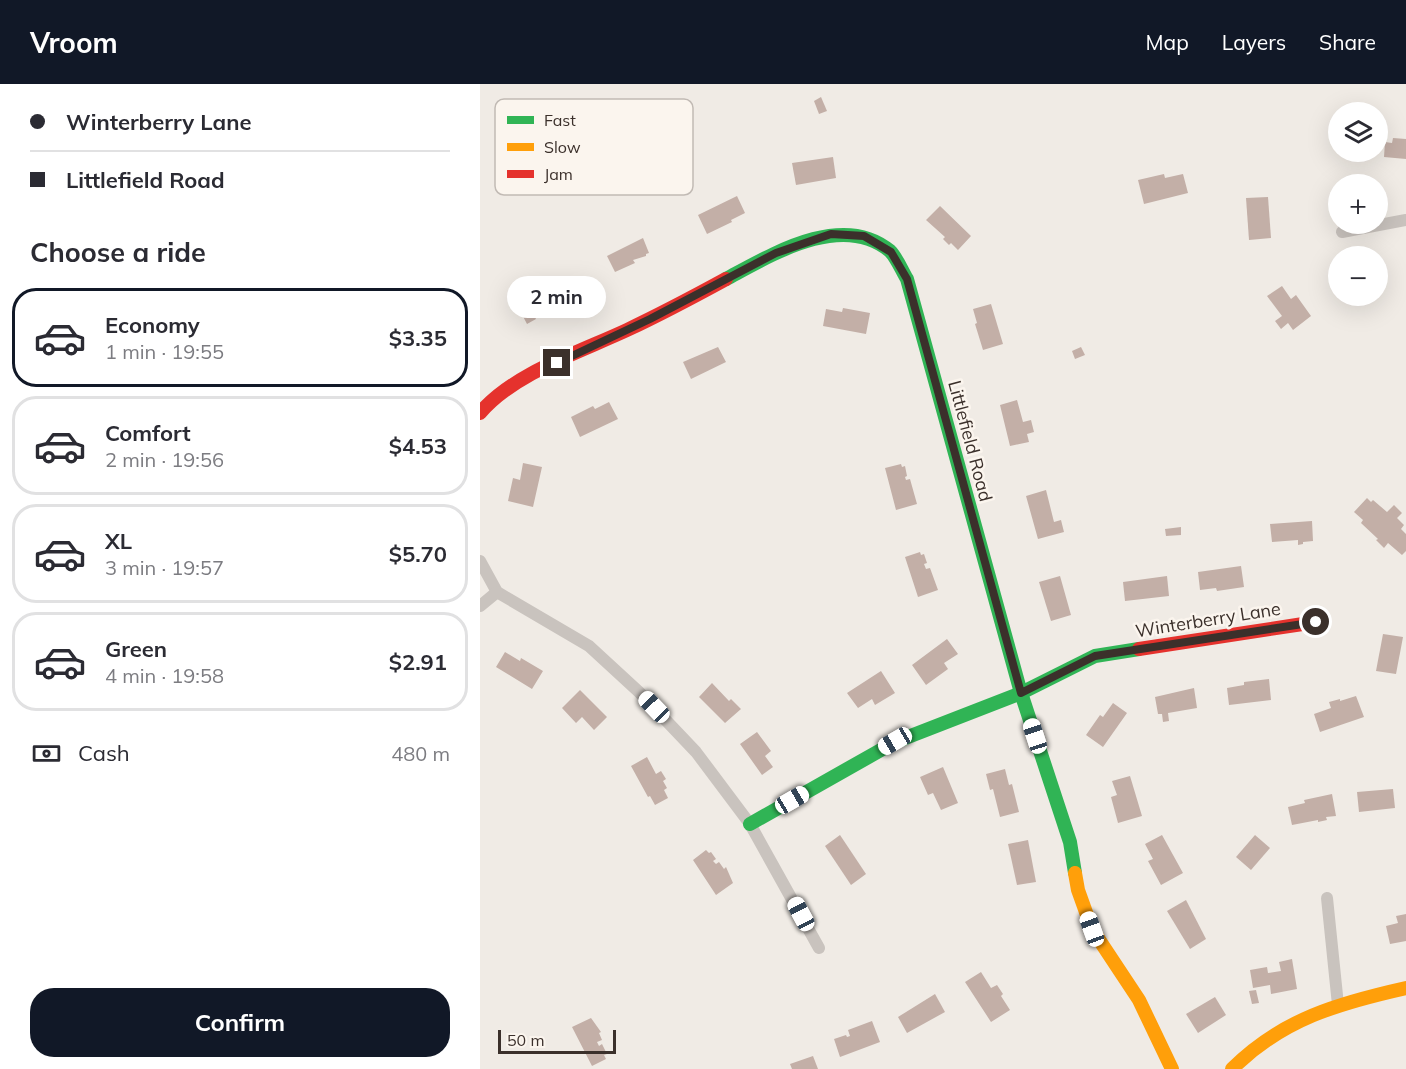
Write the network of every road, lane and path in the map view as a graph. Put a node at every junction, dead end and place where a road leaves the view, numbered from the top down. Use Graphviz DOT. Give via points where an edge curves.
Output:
graph roads {
  1 [pos="1406,220"];
  2 [pos="1388,223"];
  3 [pos="480,413"];
  4 [pos="480,561"];
  5 [pos="497,592"];
  6 [pos="480,606"];
  7 [pos="1316,622"];
  8 [pos="1021,693"];
  9 [pos="750,824"];
  10 [pos="1327,898"];
  11 [pos="819,948"];
  12 [pos="1406,988"];
  13 [pos="1338,1005"];
  14 [pos="1172,1069"];
  15 [pos="1232,1069"];
  1 -- 2 [label="street"];
  3 -- 8 [label="street, Littlefield Road" via="493,398 538,371 650,319 776,253 831,234 864,236 891,252 907,279"];
  4 -- 5 [label="street"];
  5 -- 6 [label="street"];
  5 -- 9 [label="street" via="589,646 696,752"];
  7 -- 8 [label="street, Winterberry Lane" via="1095,656"];
  8 -- 9 [label="street, Winterberry Lane" via="895,741"];
  8 -- 14 [label="street, Littlefield Road" via="1070,842 1078,890 1092,929 1139,1000"];
  9 -- 11 [label="street"];
  10 -- 13 [label="street"];
  12 -- 13 [label="street"];
  13 -- 15 [label="street" via="1272,1035"];
}
